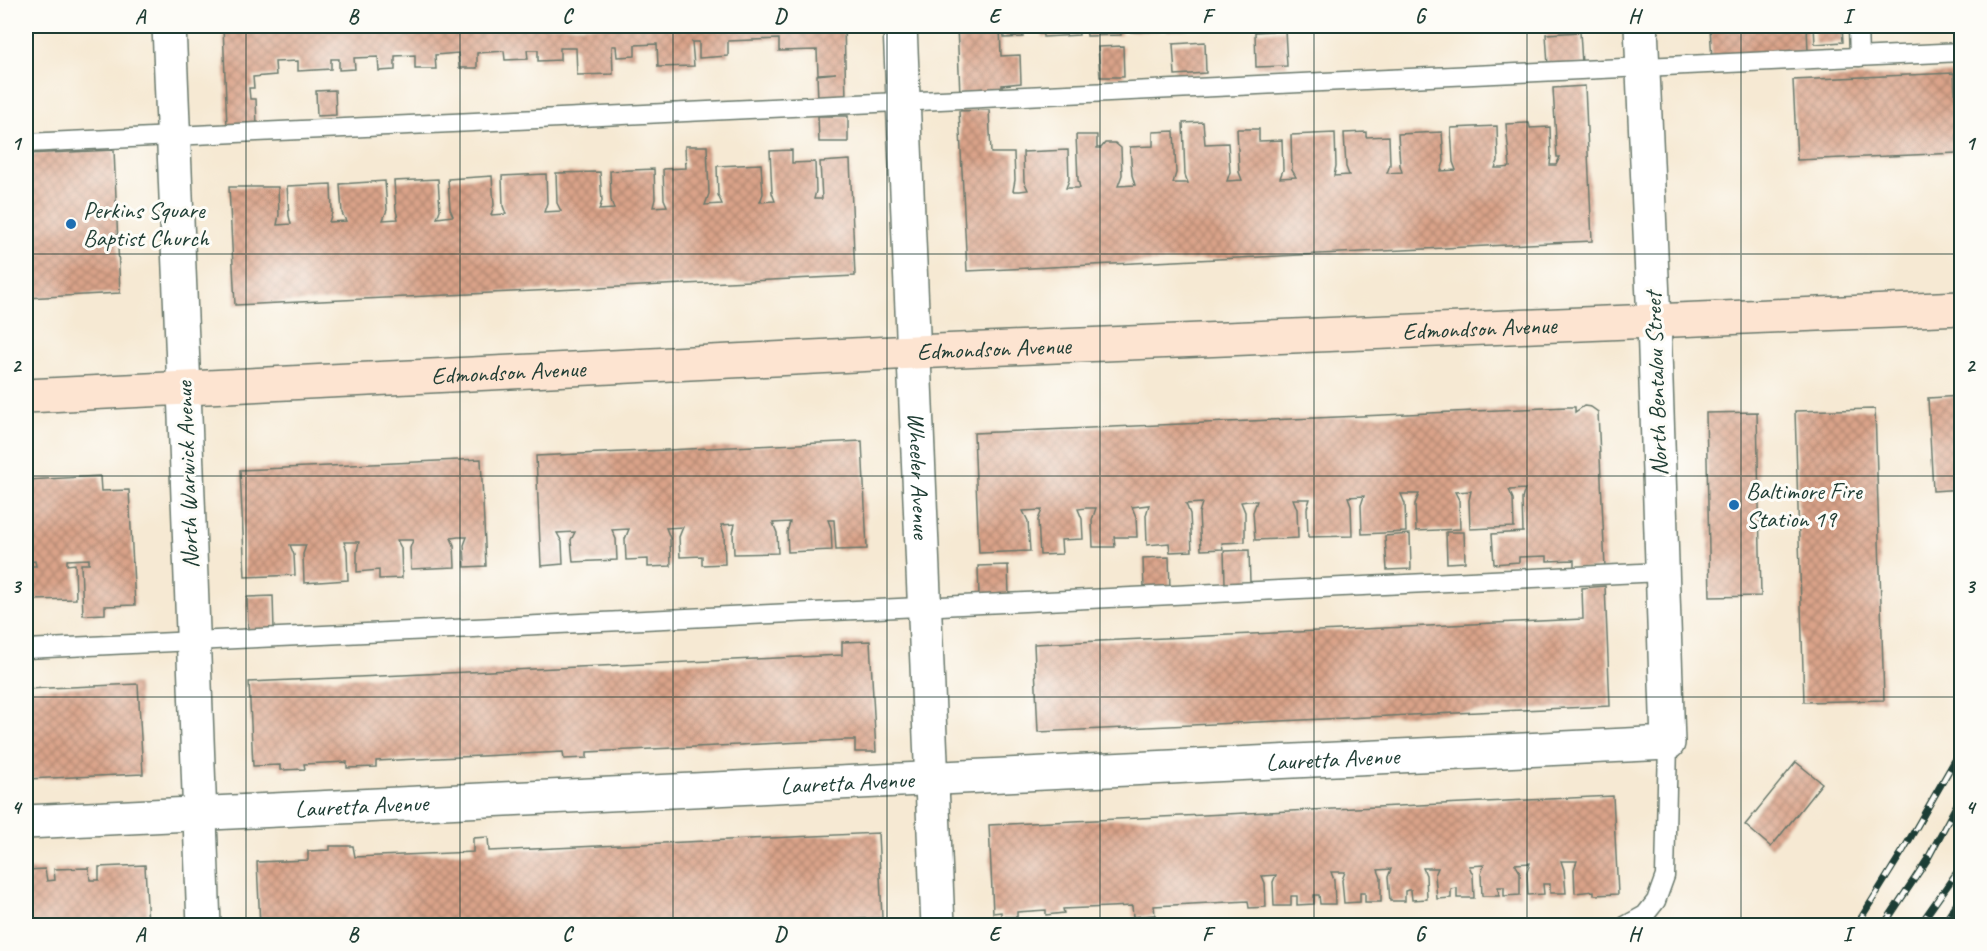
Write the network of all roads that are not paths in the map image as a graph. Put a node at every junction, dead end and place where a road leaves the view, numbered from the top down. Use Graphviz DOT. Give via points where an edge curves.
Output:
graph roads {
  1 [pos="168,26"];
  2 [pos="900,26"];
  3 [pos="1641,26"];
  4 [pos="1858,26"];
  5 [pos="1962,52"];
  6 [pos="1859,57"];
  7 [pos="1643,67"];
  8 [pos="903,102"];
  9 [pos="173,136"];
  10 [pos="26,143"];
  11 [pos="1962,308"];
  12 [pos="1654,322"];
  13 [pos="914,352"];
  14 [pos="184,390"];
  15 [pos="26,396"];
  16 [pos="1662,572"];
  17 [pos="925,607"];
  18 [pos="193,642"];
  19 [pos="26,649"];
  20 [pos="1668,743"];
  21 [pos="932,779"];
  22 [pos="199,814"];
  23 [pos="26,822"];
  24 [pos="204,926"];
  25 [pos="938,926"];
  26 [pos="1625,926"];
  1 -- 9 [label="street, North Warwick Avenue"];
  2 -- 8 [label="street, Wheeler Avenue"];
  3 -- 7 [label="street, North Bentalou Street"];
  4 -- 6 [label="lane"];
  5 -- 6 [label="lane"];
  6 -- 7 [label="lane"];
  7 -- 8 [label="lane"];
  7 -- 12 [label="street, North Bentalou Street"];
  8 -- 9 [label="lane"];
  8 -- 13 [label="street, Wheeler Avenue"];
  9 -- 10 [label="lane"];
  9 -- 14 [label="street, North Warwick Avenue"];
  11 -- 12 [label="main road, Edmondson Avenue"];
  12 -- 13 [label="main road, Edmondson Avenue"];
  12 -- 16 [label="street, North Bentalou Street"];
  13 -- 14 [label="main road, Edmondson Avenue"];
  13 -- 17 [label="street, Wheeler Avenue"];
  14 -- 15 [label="main road, Edmondson Avenue"];
  14 -- 18 [label="street, North Warwick Avenue"];
  16 -- 17 [label="lane"];
  16 -- 20 [label="street, North Bentalou Street"];
  17 -- 18 [label="lane"];
  17 -- 21 [label="street, Wheeler Avenue"];
  18 -- 19 [label="lane"];
  18 -- 22 [label="street, North Warwick Avenue"];
  20 -- 21 [label="street, Lauretta Avenue"];
  20 -- 26 [label="lane" via="1665,876 1656,901 1645,915"];
  21 -- 22 [label="street, Lauretta Avenue"];
  21 -- 25 [label="street, Wheeler Avenue"];
  22 -- 23 [label="street, Lauretta Avenue"];
  22 -- 24 [label="street, North Warwick Avenue"];
}
